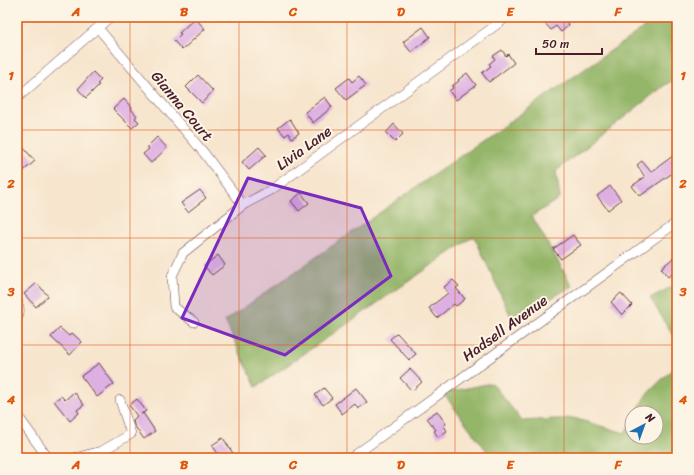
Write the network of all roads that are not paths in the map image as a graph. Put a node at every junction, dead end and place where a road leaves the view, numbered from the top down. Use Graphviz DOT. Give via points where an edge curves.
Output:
graph roads {
  1 [pos="110,17"];
  2 [pos="507,17"];
  3 [pos="98,28"];
  4 [pos="17,98"];
  5 [pos="243,205"];
  6 [pos="677,222"];
  7 [pos="17,300"];
  8 [pos="17,318"];
  9 [pos="194,322"];
  10 [pos="120,400"];
  11 [pos="17,415"];
  12 [pos="48,458"];
  13 [pos="74,458"];
  14 [pos="351,458"];
  1 -- 3 [label="street"];
  2 -- 5 [label="street, Livia Lane" via="271,190"];
  3 -- 4 [label="street"];
  3 -- 5 [label="street, Gianna Court" via="204,153"];
  5 -- 9 [label="street, Livia Lane" via="184,253 172,276 174,306"];
  6 -- 14 [label="street, Hadsell Avenue"];
  7 -- 8 [label="street"];
  10 -- 13 [label="street" via="132,434 102,450"];
  11 -- 12 [label="street"];
}
